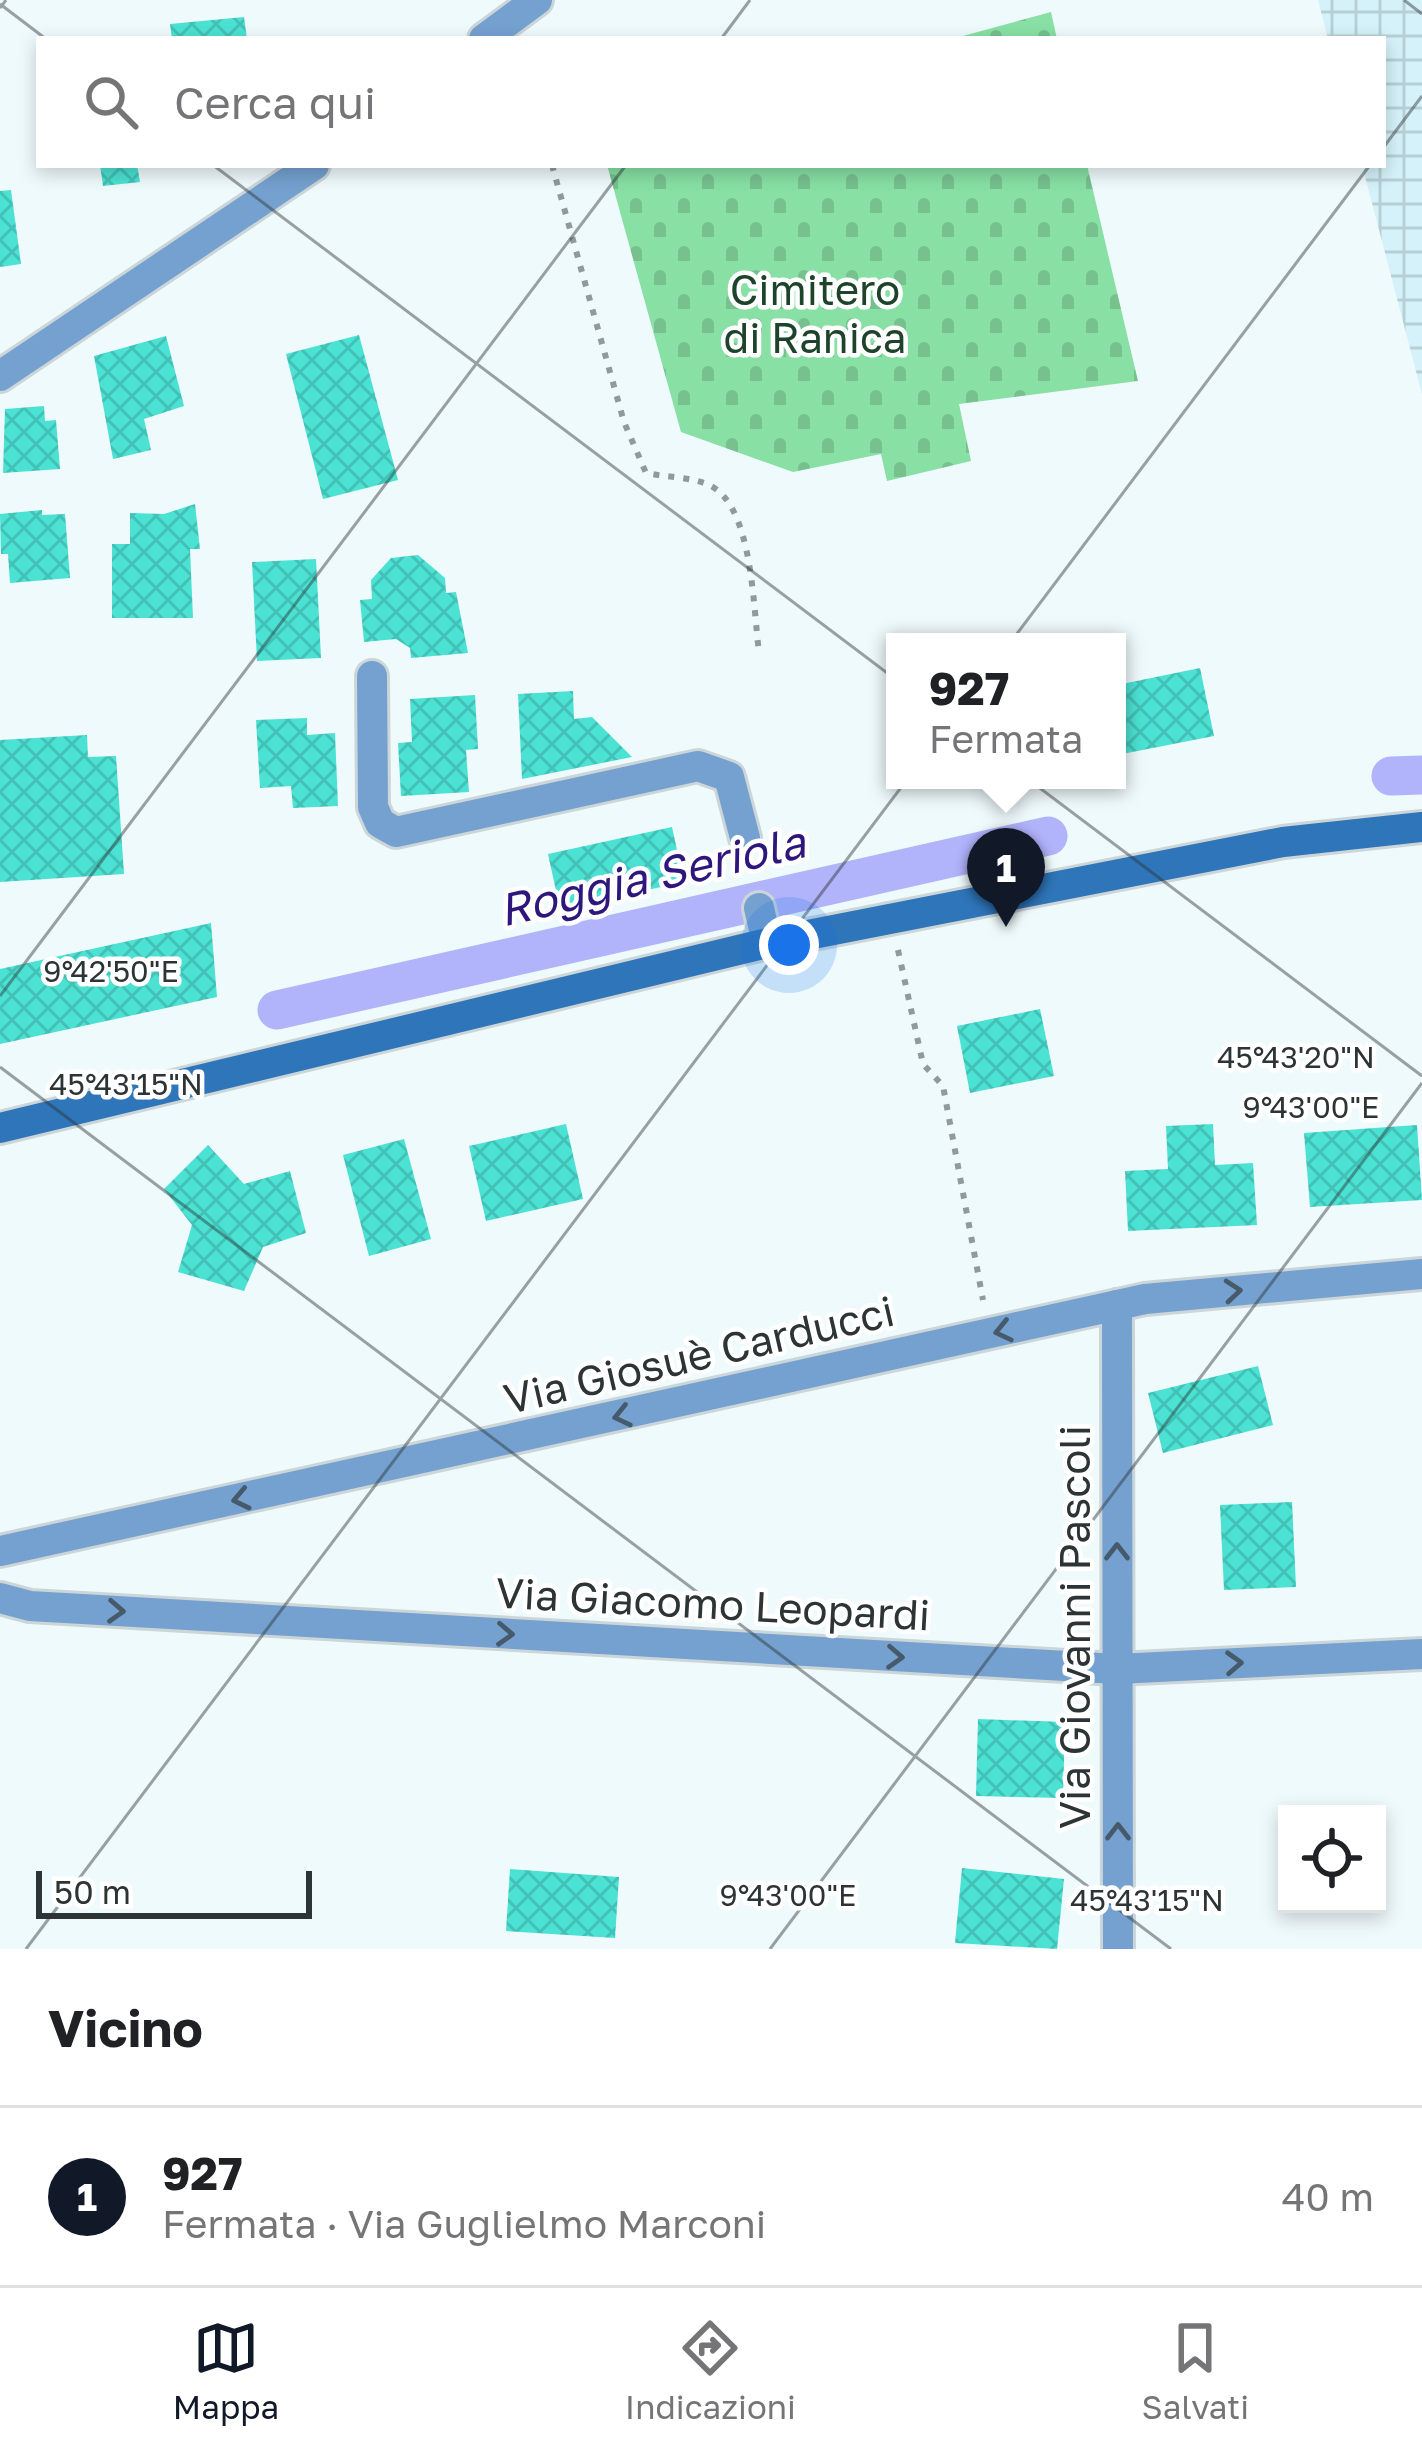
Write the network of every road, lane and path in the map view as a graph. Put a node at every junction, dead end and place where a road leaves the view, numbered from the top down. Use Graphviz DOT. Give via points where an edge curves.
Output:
graph roads {
  1 [pos="537,0"];
  2 [pos="488,36"];
  3 [pos="310,168"];
  4 [pos="553,168"];
  5 [pos="0,376"];
  6 [pos="760,652"];
  7 [pos="372,676"];
  8 [pos="1422,827"];
  9 [pos="745,838"];
  10 [pos="759,908"];
  11 [pos="892,923"];
  12 [pos="766,943"];
  13 [pos="0,1128"];
  14 [pos="1422,1274"];
  15 [pos="1117,1305"];
  16 [pos="989,1334"];
  17 [pos="0,1550"];
  18 [pos="0,1598"];
  19 [pos="1422,1654"];
  20 [pos="1117,1669"];
  21 [pos="1118,1949"];
  1 -- 2 [label="street"];
  3 -- 5 [label="street"];
  4 -- 6 [label="path" via="624,422 646,473 709,485 730,502 741,526"];
  7 -- 9 [label="street" via="373,807 396,832 698,766 729,777"];
  8 -- 11 [label="street" via="1283,842"];
  10 -- 12 [label="street"];
  11 -- 12 [label="street"];
  11 -- 16 [label="path" via="923,1064 943,1086"];
  12 -- 13 [label="street"];
  15 -- 14 [label="street, Via Giosuè Carducci, one-way"];
  15 -- 16 [label="street, Via Giosuè Carducci, one-way"];
  20 -- 15 [label="street, Via Giovanni Pascoli, one-way"];
  16 -- 17 [label="street, Via Giosuè Carducci, one-way"];
  18 -- 20 [label="street, Via Giacomo Leopardi, one-way" via="30,1606"];
  20 -- 19 [label="street, Via Giacomo Leopardi, one-way"];
  21 -- 20 [label="street, Via Giovanni Pascoli, one-way"];
}
